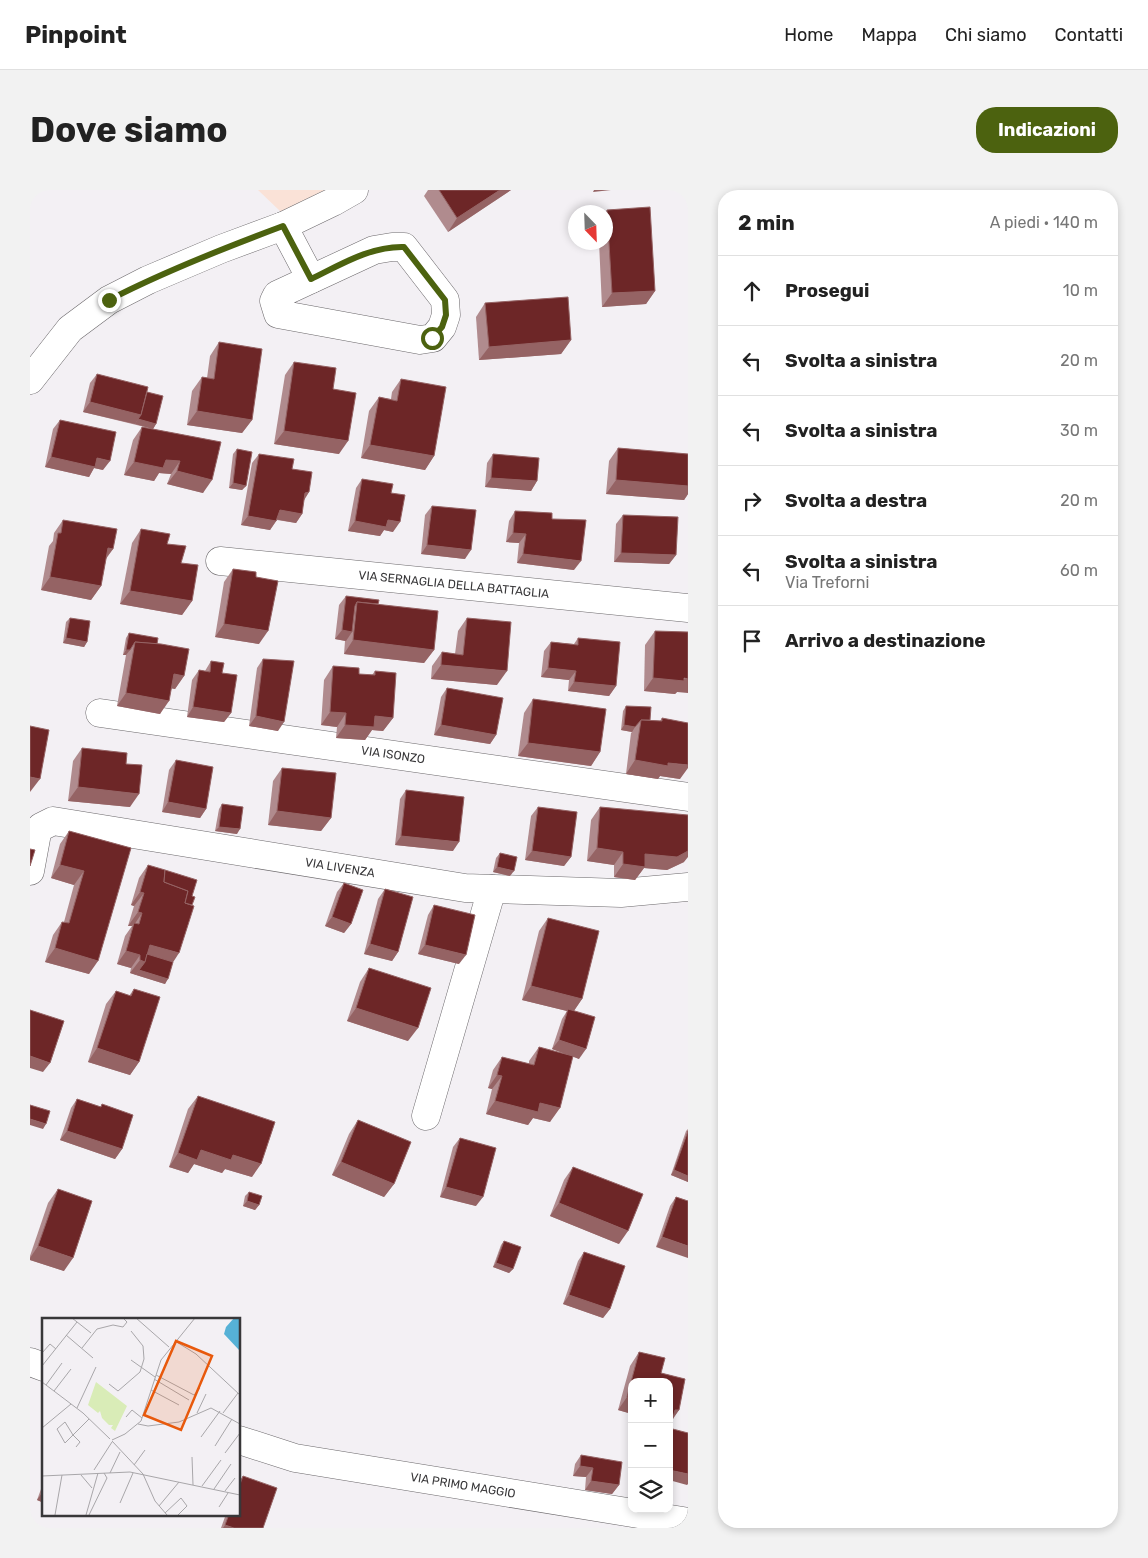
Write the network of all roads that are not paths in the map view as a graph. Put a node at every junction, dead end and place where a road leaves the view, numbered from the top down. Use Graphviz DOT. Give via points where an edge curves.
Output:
graph roads {
  1 [pos="354,190"];
  2 [pos="283,226"];
  3 [pos="311,279"];
  4 [pos="30,380"];
  5 [pos="220,561"];
  6 [pos="688,608"];
  7 [pos="100,713"];
  8 [pos="688,797"];
  9 [pos="30,871"];
  10 [pos="688,887"];
  11 [pos="492,889"];
  12 [pos="426,1116"];
  13 [pos="30,1362"];
  14 [pos="42,1367"];
  15 [pos="240,1440"];
  16 [pos="688,1522"];
  1 -- 2 [label="street"];
  2 -- 3 [label="street"];
  2 -- 4 [label="street" via="148,280 109,300 70,328"];
  3 -- 3 [label="street" via="277,295 274,301 278,314 420,340 432,338 442,327 446,315 445,300 404,247 374,250"];
  5 -- 6 [label="street, VIA SERNAGLIA DELLA BATTAGLIA"];
  7 -- 8 [label="street, VIA ISONZO"];
  9 -- 11 [label="street, VIA LIVENZA" via="37,833 53,821 465,888"];
  10 -- 11 [label="street, VIA LIVENZA" via="621,893"];
  11 -- 12 [label="street"];
  13 -- 14 [label="street"];
  15 -- 16 [label="street, VIA PRIMO MAGGIO" via="295,1458"];
}
